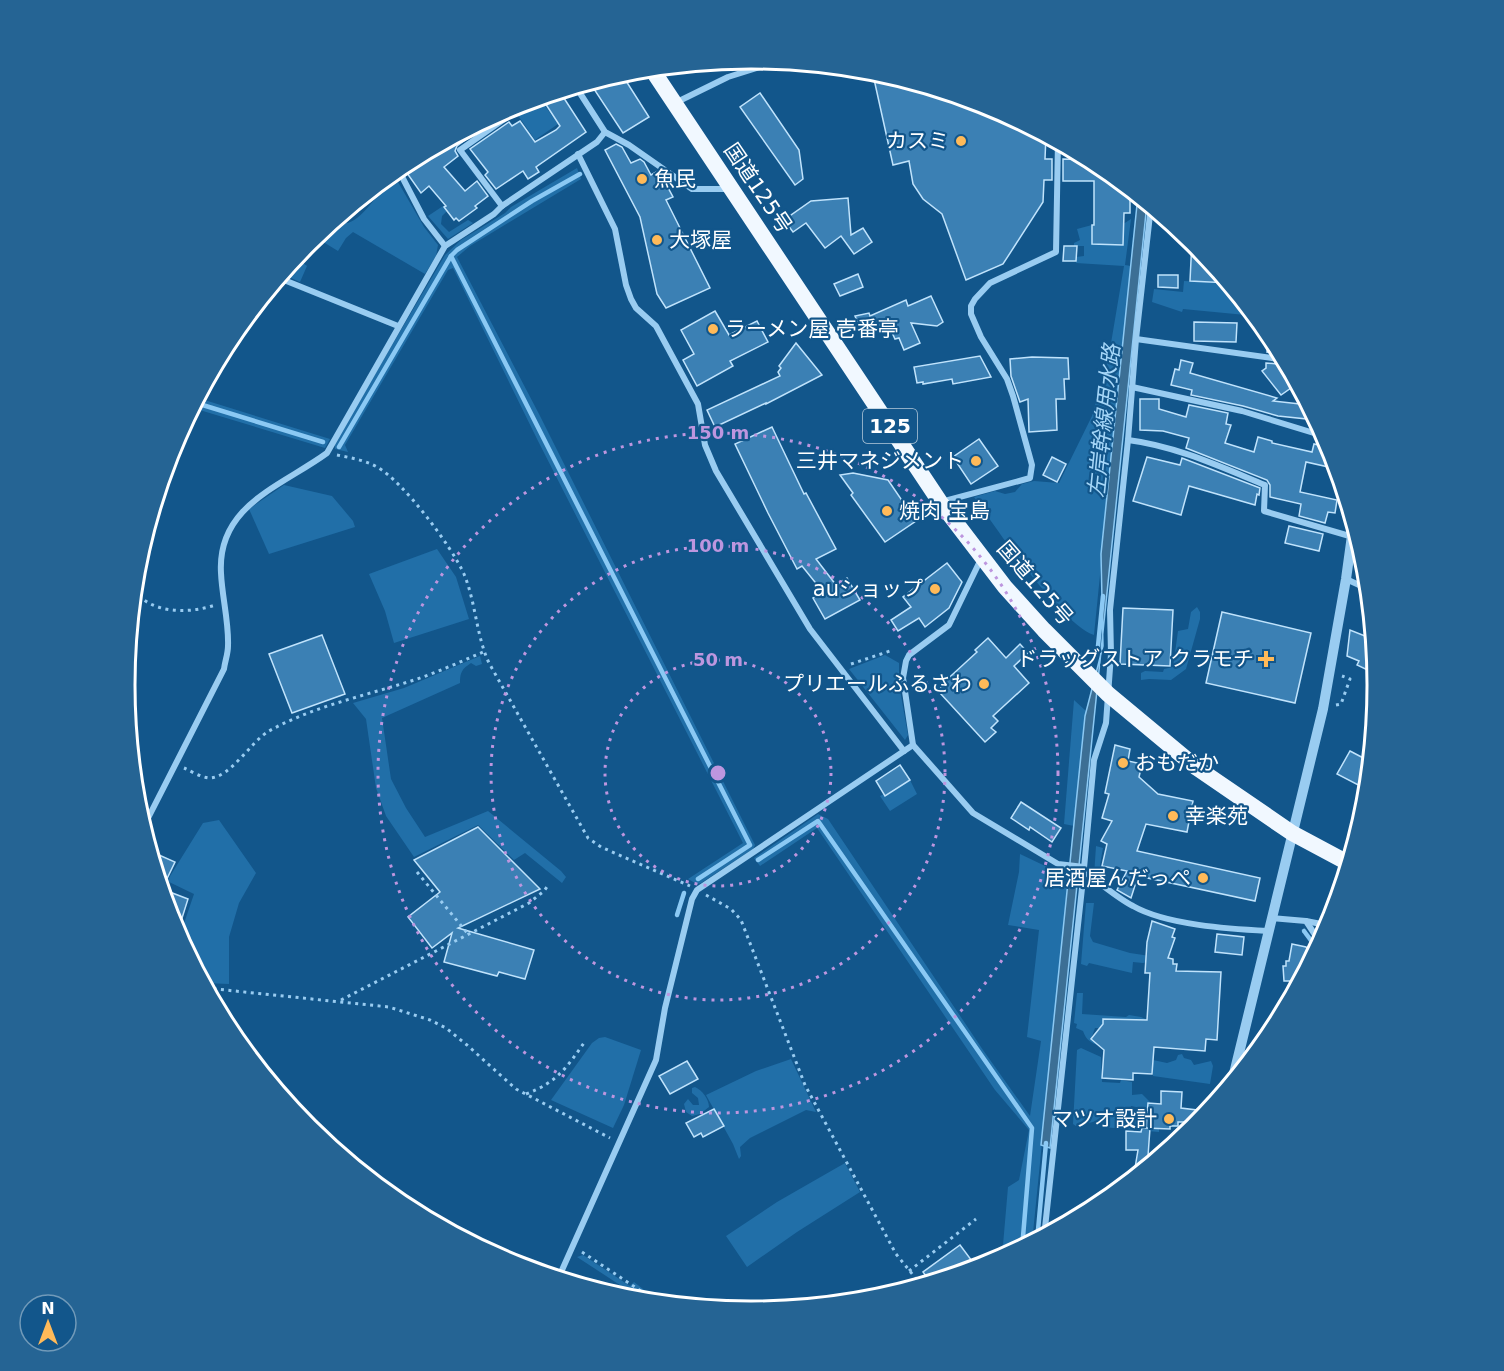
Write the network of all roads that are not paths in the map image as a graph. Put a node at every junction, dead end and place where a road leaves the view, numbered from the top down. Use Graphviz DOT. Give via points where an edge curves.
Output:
graph roads {
  1 [pos="753,69"];
  2 [pos="657,77"];
  3 [pos="580,94"];
  4 [pos="675,103"];
  5 [pos="494,126"];
  6 [pos="605,132"];
  7 [pos="1058,151"];
  8 [pos="578,154"];
  9 [pos="403,178"];
  10 [pos="732,189"];
  11 [pos="502,206"];
  12 [pos="1150,215"];
  13 [pos="445,246"];
  14 [pos="286,281"];
  15 [pos="398,327"];
  16 [pos="1136,339"];
  17 [pos="1275,358"];
  18 [pos="1132,387"];
  19 [pos="1314,433"];
  20 [pos="1128,440"];
  21 [pos="940,502"];
  22 [pos="1350,536"];
  23 [pos="1352,545"];
  24 [pos="982,556"];
  25 [pos="1346,579"];
  26 [pos="1360,585"];
  27 [pos="1108,694"];
  28 [pos="913,745"];
  29 [pos="904,751"];
  30 [pos="150,816"];
  31 [pos="1292,833"];
  32 [pos="1343,860"];
  33 [pos="1084,869"];
  34 [pos="1271,918"];
  35 [pos="1306,921"];
  36 [pos="1321,924"];
  37 [pos="1268,931"];
  38 [pos="1315,935"];
  39 [pos="1235,1068"];
  40 [pos="1045,1227"];
  41 [pos="561,1271"];
  1 -- 4 [label="street"];
  2 -- 4 [label="highway, 国道125号 / 125"];
  3 -- 6 [label="street"];
  4 -- 10 [label="highway, 国道125号 / 125"];
  5 -- 11 [label="street" via="460,150"];
  6 -- 8 [label="street"];
  6 -- 10 [label="street" via="692,189"];
  7 -- 21 [label="street" via="1056,252 990,283 972,306 981,337 1013,396 1032,465 1030,478"];
  8 -- 11 [label="street"];
  8 -- 29 [label="street" via="615,229 631,299 656,327 698,404 705,445 716,471 810,629"];
  9 -- 13 [label="street" via="424,219"];
  10 -- 21 [label="highway, 国道125号 / 125"];
  11 -- 13 [label="street"];
  12 -- 16 [label="street"];
  13 -- 15 [label="street"];
  14 -- 15 [label="street"];
  15 -- 30 [label="street" via="327,453 261,495 226,534 221,560 228,646 224,669"];
  16 -- 17 [label="street"];
  16 -- 18 [label="street"];
  18 -- 19 [label="street" via="1242,411"];
  18 -- 20 [label="street"];
  20 -- 22 [label="street" via="1199,458 1265,485 1264,511"];
  20 -- 27 [label="street" via="1110,610"];
  21 -- 24 [label="highway, 国道125号 / 125"];
  23 -- 25 [label="street"];
  24 -- 27 [label="highway, 国道125号 / 125" via="1028,613"];
  24 -- 28 [label="street" via="950,625 906,661 903,678"];
  25 -- 26 [label="street"];
  25 -- 31 [label="street" via="1323,709"];
  27 -- 31 [label="highway, 国道125号 / 125" via="1197,768"];
  27 -- 33 [label="street" via="1106,723 1094,760"];
  28 -- 29 [label="street"];
  28 -- 33 [label="street" via="973,813 1058,864"];
  29 -- 41 [label="street" via="698,890 692,898 656,1060"];
  31 -- 32 [label="highway, 国道125号 / 125"];
  31 -- 34 [label="street"];
  33 -- 37 [label="street" via="1134,907 1150,913 1199,924"];
  33 -- 40 [label="street"];
  34 -- 35 [label="street"];
  34 -- 37 [label="street"];
  35 -- 36 [label="street"];
  35 -- 38 [label="street"];
  37 -- 39 [label="street"];
}
